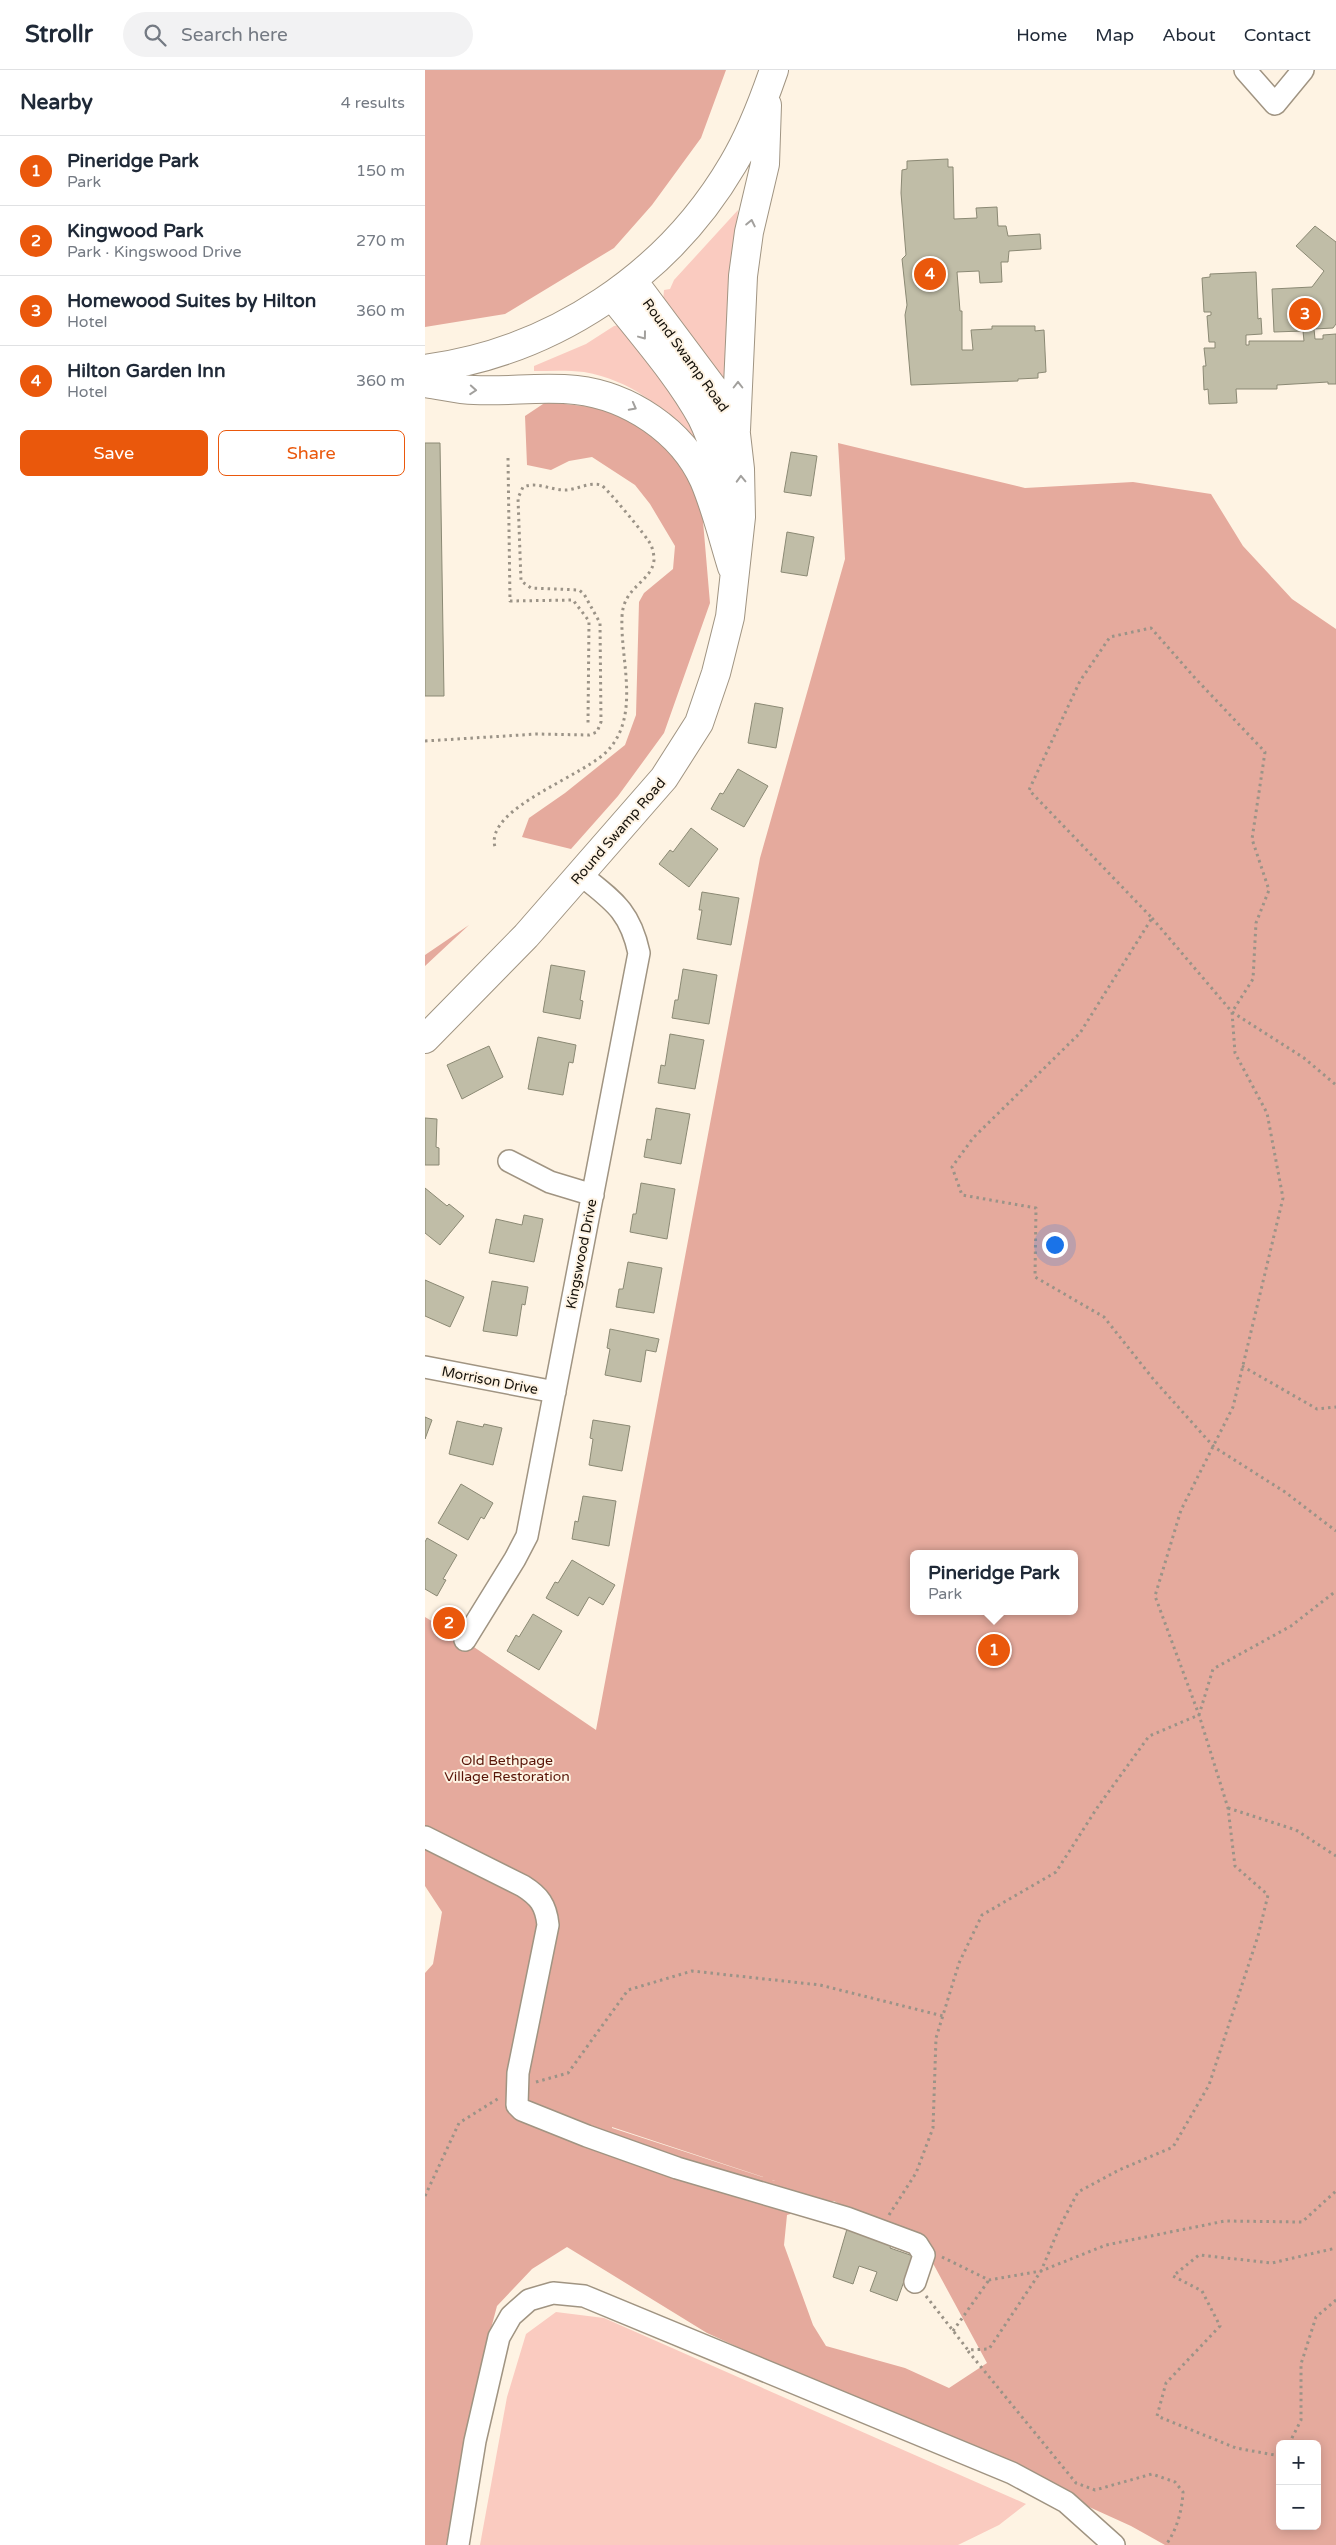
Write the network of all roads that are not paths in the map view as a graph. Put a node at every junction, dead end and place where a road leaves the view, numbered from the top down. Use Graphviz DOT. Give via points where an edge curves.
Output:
graph roads {
  1 [pos="1245,70"];
  2 [pos="1303,70"];
  3 [pos="771,80"];
  4 [pos="623,289"];
  5 [pos="425,369"];
  6 [pos="425,383"];
  7 [pos="736,434"];
  8 [pos="735,580"];
  9 [pos="580,874"];
  10 [pos="425,1039"];
  11 [pos="509,1162"];
  12 [pos="593,1195"];
  13 [pos="425,1367"];
  14 [pos="555,1392"];
  15 [pos="465,1640"];
  16 [pos="425,1837"];
  17 [pos="915,2282"];
  18 [pos="458,2545"];
  19 [pos="1115,2545"];
  1 -- 2 [label="street" via="1275,104"];
  3 -- 4 [label="main road" via="743,146 715,193 681,234"];
  7 -- 3 [label="main road, one-way" via="743,276 749,232 765,164"];
  4 -- 5 [label="main road" via="569,322 520,345"];
  4 -- 7 [label="main road, Round Swamp Road" via="711,386 729,414"];
  4 -- 8 [label="main road, Round Swamp Road, one-way" via="691,399 707,431 722,483"];
  6 -- 8 [label="main road, one-way" via="472,390 576,390 615,399 651,418 681,446 703,478"];
  8 -- 7 [label="main road, Round Swamp Road, one-way" via="741,517"];
  8 -- 9 [label="main road, Round Swamp Road" via="730,617 699,723 664,778"];
  9 -- 10 [label="main road, Round Swamp Road" via="526,936"];
  9 -- 12 [label="street, Kingswood Drive" via="622,910 635,931 639,953"];
  11 -- 12 [label="street" via="550,1182"];
  12 -- 14 [label="street, Kingswood Drive"];
  13 -- 14 [label="street, Morrison Drive"];
  14 -- 15 [label="street, Kingswood Drive" via="527,1536"];
  16 -- 17 [label="street" via="523,1886 537,1895 547,1910 548,1925 517,2087 517,2105 522,2110 677,2168 847,2218 917,2244 924,2255"];
  18 -- 19 [label="street" via="475,2441 499,2337 511,2316 529,2300 553,2293 584,2296 1012,2473 1066,2502"];
}
